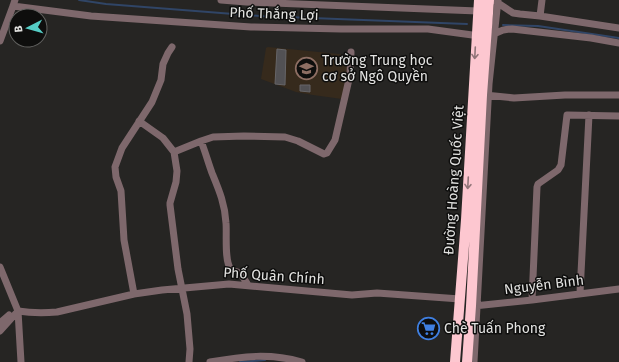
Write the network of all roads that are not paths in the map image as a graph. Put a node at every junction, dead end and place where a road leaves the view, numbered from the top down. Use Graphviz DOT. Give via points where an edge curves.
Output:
graph roads {
  1 [pos="221,0"];
  2 [pos="478,0"];
  3 [pos="542,0"];
  4 [pos="494,1"];
  5 [pos="14,3"];
  6 [pos="478,11"];
  7 [pos="540,16"];
  8 [pos="619,28"];
  9 [pos="491,35"];
  10 [pos="476,36"];
  11 [pos="0,41"];
  12 [pos="619,43"];
  13 [pos="172,47"];
  14 [pos="351,52"];
  15 [pos="619,95"];
  16 [pos="486,96"];
  17 [pos="589,115"];
  18 [pos="619,116"];
  19 [pos="139,121"];
  20 [pos="201,141"];
  21 [pos="174,152"];
  22 [pos="0,268"];
  23 [pos="248,285"];
  24 [pos="182,288"];
  25 [pos="619,289"];
  26 [pos="580,293"];
  27 [pos="134,294"];
  28 [pos="460,299"];
  29 [pos="532,300"];
  30 [pos="474,306"];
  31 [pos="17,310"];
  32 [pos="0,323"];
  33 [pos="0,331"];
  34 [pos="21,362"];
  35 [pos="189,362"];
  36 [pos="210,362"];
  37 [pos="302,362"];
  38 [pos="455,362"];
  39 [pos="467,362"];
  40 [pos="474,362"];
  1 -- 6 [label="street"];
  2 -- 6 [label="highway, Đường Hoàng Quốc Việt"];
  3 -- 7 [label="street"];
  4 -- 7 [label="street" via="513,13"];
  4 -- 9 [label="highway, Đường Hoàng Quốc Việt"];
  5 -- 10 [label="street, Phố Thắng Lợi" via="91,16 251,27 415,28"];
  5 -- 11 [label="street"];
  6 -- 10 [label="highway, Đường Hoàng Quốc Việt"];
  7 -- 8 [label="street"];
  9 -- 10 [label="street, Phố Thắng Lợi"];
  9 -- 12 [label="street, Phố Thắng Lợi" via="504,29 512,29"];
  9 -- 16 [label="highway, Đường Hoàng Quốc Việt"];
  10 -- 28 [label="highway, Đường Hoàng Quốc Việt, one-way"];
  13 -- 19 [label="street" via="163,64 161,80 152,102"];
  14 -- 20 [label="street" via="350,75 335,140 328,153 324,154 285,137 228,136"];
  15 -- 16 [label="street" via="514,98"];
  16 -- 30 [label="highway, Đường Hoàng Quốc Việt"];
  17 -- 18 [label="street"];
  17 -- 26 [label="street"];
  17 -- 29 [label="street" via="567,115 562,165 537,187"];
  19 -- 21 [label="street" via="163,138"];
  19 -- 27 [label="street" via="122,148 115,167 121,191 124,240"];
  20 -- 21 [label="street"];
  20 -- 23 [label="street" via="224,209 230,267 241,275"];
  21 -- 24 [label="street" via="177,171 170,205"];
  22 -- 31 [label="street"];
  23 -- 24 [label="street, Phố Quân Chính"];
  23 -- 28 [label="street, Phố Quân Chính" via="352,295 376,293"];
  24 -- 27 [label="street, Phố Quân Chính"];
  24 -- 35 [label="street" via="187,314"];
  25 -- 26 [label="street, Nguyễn Bình"];
  26 -- 29 [label="street, Nguyễn Bình"];
  27 -- 31 [label="street, Phố Quân Chính" via="57,312"];
  28 -- 38 [label="highway, Đường Hoàng Quốc Việt"];
  29 -- 30 [label="street, Nguyễn Bình"];
  30 -- 39 [label="highway, Đường Hoàng Quốc Việt"];
  30 -- 40 [label="street"];
  31 -- 32 [label="street"];
  31 -- 33 [label="street"];
  31 -- 34 [label="street"];
  36 -- 37 [label="street" via="273,356"];
}
